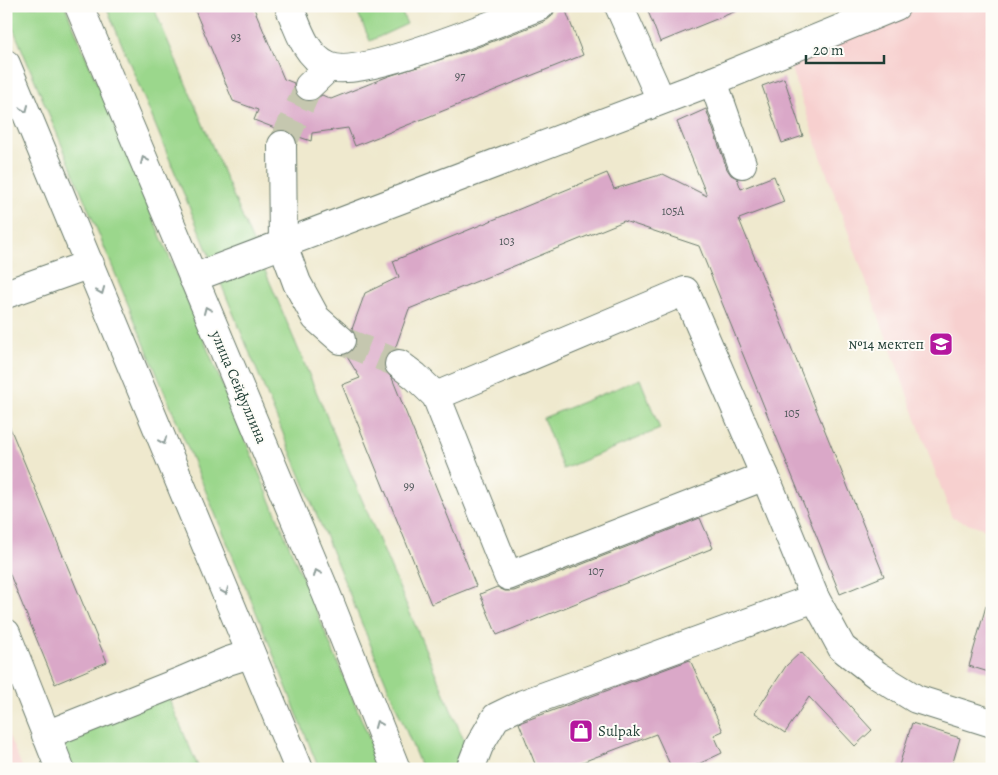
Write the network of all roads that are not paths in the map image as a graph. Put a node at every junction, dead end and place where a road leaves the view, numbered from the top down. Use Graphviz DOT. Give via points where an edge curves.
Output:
graph roads {
  1 [pos="79,6"];
  2 [pos="289,6"];
  3 [pos="540,6"];
  4 [pos="619,6"];
  5 [pos="896,6"];
  6 [pos="6,64"];
  7 [pos="329,67"];
  8 [pos="713,80"];
  9 [pos="309,86"];
  10 [pos="661,100"];
  11 [pos="282,145"];
  12 [pos="742,164"];
  13 [pos="283,245"];
  14 [pos="90,264"];
  15 [pos="193,278"];
  16 [pos="6,294"];
  17 [pos="342,340"];
  18 [pos="398,364"];
  19 [pos="436,396"];
  20 [pos="765,476"];
  21 [pos="815,598"];
  22 [pos="6,633"];
  23 [pos="250,654"];
  24 [pos="992,723"];
  25 [pos="46,735"];
  26 [pos="60,769"];
  27 [pos="299,769"];
  28 [pos="396,769"];
  29 [pos="470,769"];
  15 -- 1 [label="street, улица Сейфуллина, one-way"];
  2 -- 7 [label="street" via="305,44"];
  3 -- 7 [label="street" via="433,47 357,68"];
  4 -- 10 [label="street"];
  5 -- 8 [label="street"];
  6 -- 14 [label="street, one-way"];
  7 -- 9 [label="street"];
  8 -- 10 [label="street"];
  8 -- 12 [label="street"];
  10 -- 13 [label="street"];
  11 -- 13 [label="street"];
  13 -- 15 [label="street"];
  13 -- 17 [label="street" via="316,318"];
  14 -- 16 [label="street"];
  14 -- 23 [label="street, one-way"];
  28 -- 15 [label="street, улица Сейфуллина, one-way"];
  18 -- 19 [label="street"];
  19 -- 20 [label="street" via="508,576"];
  19 -- 20 [label="street" via="685,290"];
  20 -- 21 [label="street"];
  21 -- 24 [label="street" via="842,648 877,675 916,699"];
  21 -- 29 [label="street" via="523,704 496,717"];
  22 -- 25 [label="street"];
  23 -- 25 [label="street" via="228,660"];
  23 -- 27 [label="street"];
  25 -- 26 [label="street"];
}
